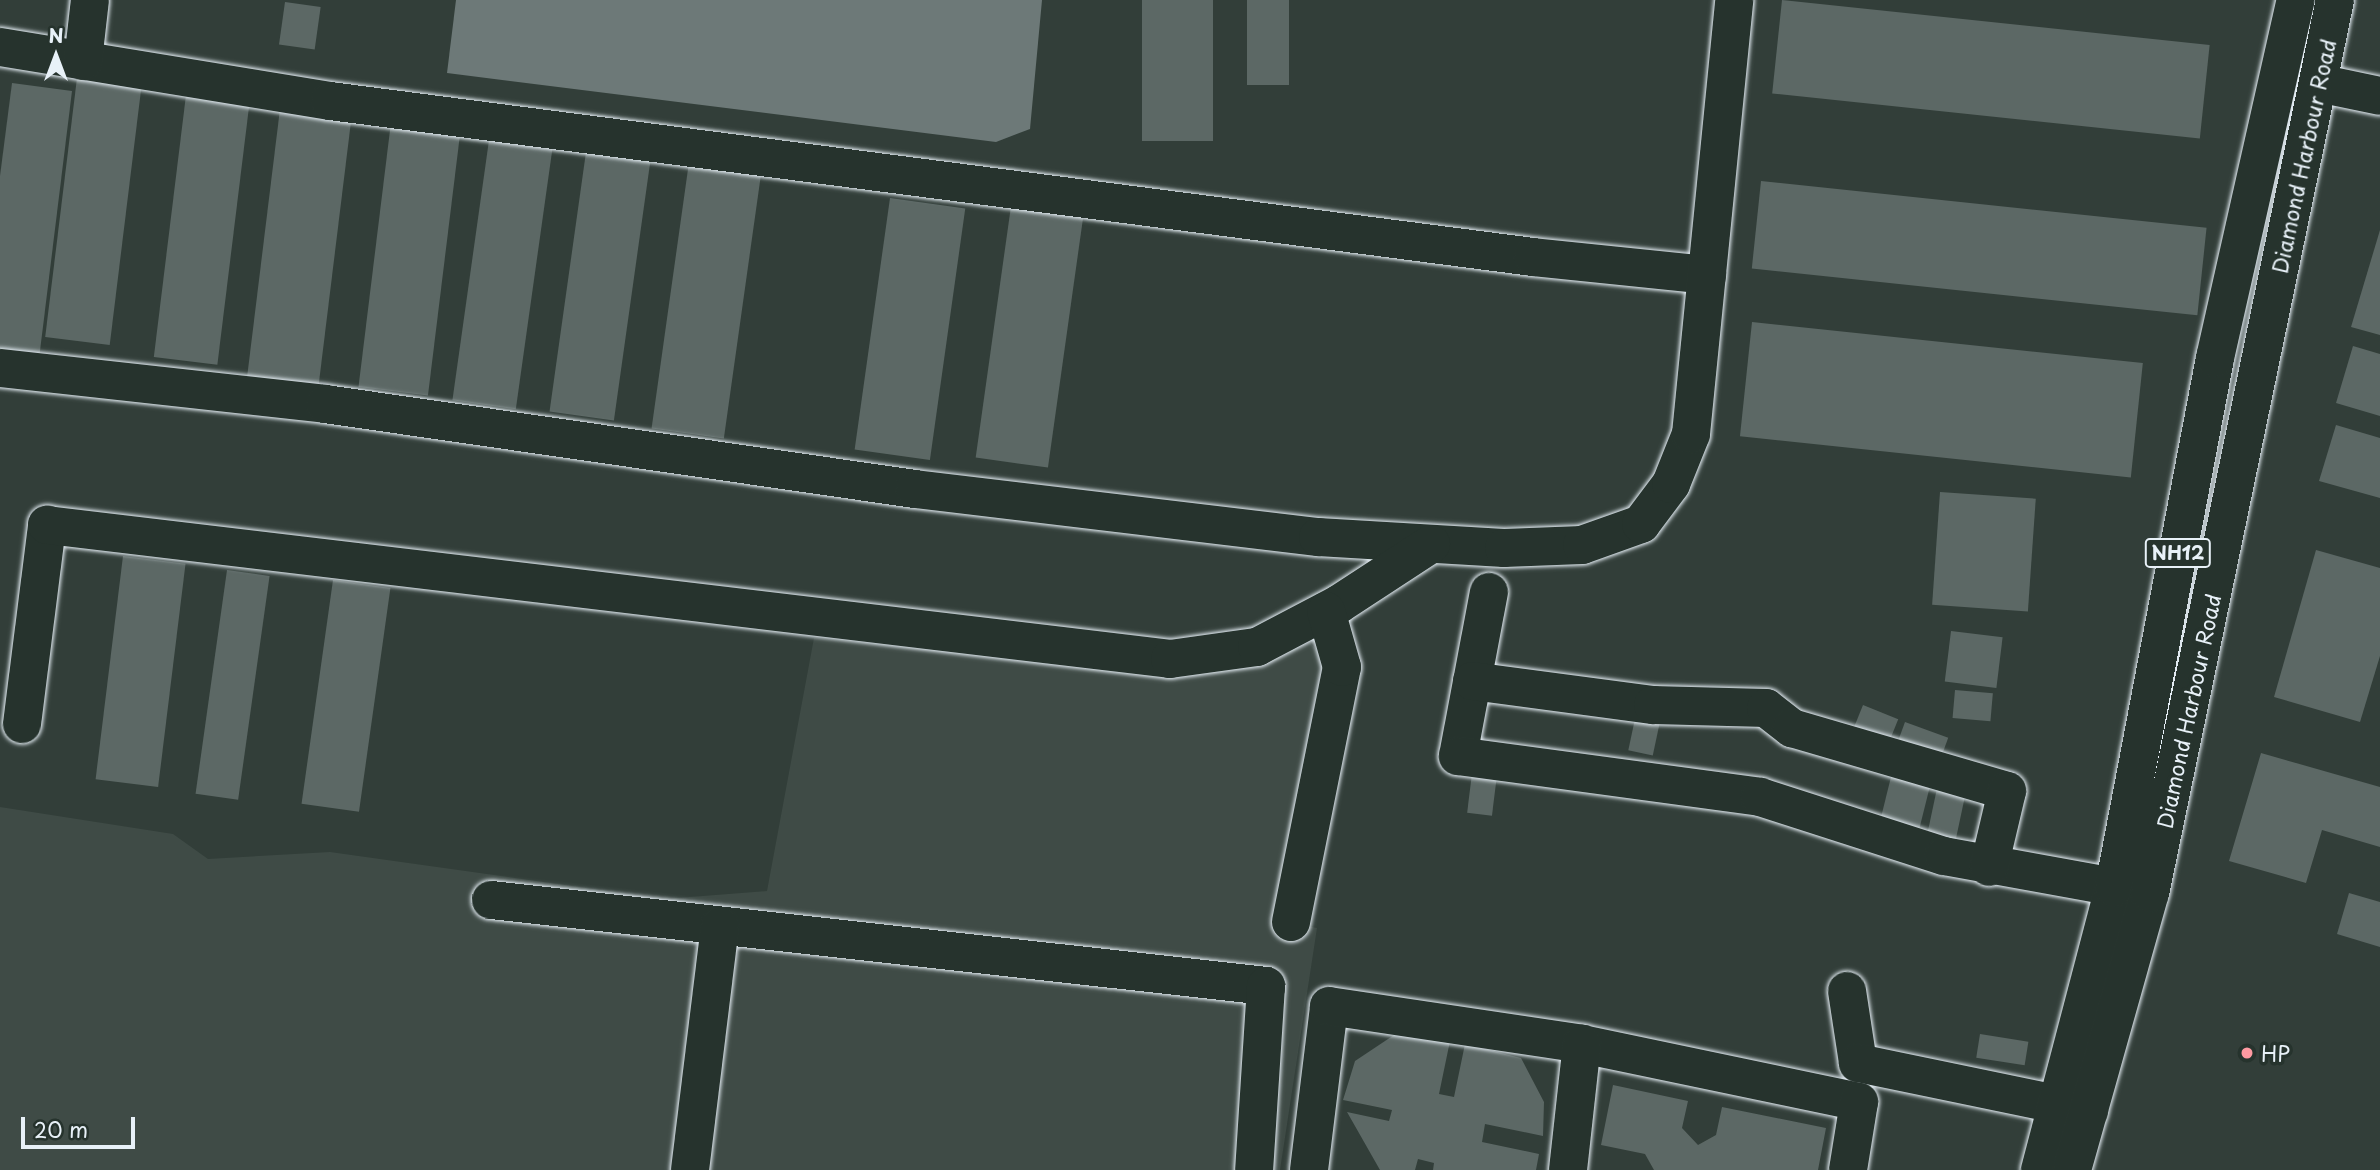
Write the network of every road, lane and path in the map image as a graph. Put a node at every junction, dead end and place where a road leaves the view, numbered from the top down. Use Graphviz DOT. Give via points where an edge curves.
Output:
graph roads {
  1 [pos="90,0"];
  2 [pos="1734,0"];
  3 [pos="2295,0"];
  4 [pos="2336,0"];
  5 [pos="0,47"];
  6 [pos="83,61"];
  7 [pos="2318,83"];
  8 [pos="2380,96"];
  9 [pos="1707,275"];
  10 [pos="0,368"];
  11 [pos="1432,544"];
  12 [pos="1489,592"];
  13 [pos="1326,611"];
  14 [pos="1472,681"];
  15 [pos="22,724"];
  16 [pos="1989,867"];
  17 [pos="2132,890"];
  18 [pos="491,900"];
  19 [pos="1291,922"];
  20 [pos="720,926"];
  21 [pos="1847,991"];
  22 [pos="1582,1044"];
  23 [pos="2074,1108"];
  24 [pos="690,1170"];
  25 [pos="1254,1170"];
  26 [pos="1309,1170"];
  27 [pos="1568,1170"];
  28 [pos="1848,1170"];
  29 [pos="2040,1170"];
  30 [pos="2072,1170"];
  1 -- 6 [label="main road"];
  2 -- 9 [label="main road"];
  3 -- 17 [label="main road, Diamond Harbour Road / NH12" via="2215,358"];
  4 -- 7 [label="main road, Diamond Harbour Road"];
  5 -- 6 [label="main road"];
  6 -- 9 [label="main road" via="330,101 1534,257"];
  7 -- 8 [label="main road"];
  7 -- 17 [label="main road, Diamond Harbour Road"];
  9 -- 11 [label="main road" via="1691,434 1671,484 1641,524 1582,545"];
  10 -- 11 [label="main road" via="325,404 915,489 1318,537"];
  11 -- 13 [label="main road"];
  12 -- 14 [label="main road"];
  13 -- 15 [label="main road" via="1257,647 1170,659 47,525"];
  13 -- 19 [label="main road" via="1342,667"];
  14 -- 16 [label="main road" via="1458,756 1760,797"];
  14 -- 16 [label="main road" via="1653,705 1766,708 1792,728 2007,791"];
  16 -- 17 [label="main road"];
  17 -- 23 [label="main road, Diamond Harbour Road / NH12"];
  18 -- 20 [label="main road"];
  20 -- 24 [label="main road"];
  20 -- 25 [label="main road" via="1266,986"];
  21 -- 23 [label="main road" via="1858,1063"];
  22 -- 26 [label="main road" via="1329,1006"];
  22 -- 27 [label="main road"];
  22 -- 28 [label="main road" via="1859,1102"];
  23 -- 29 [label="main road, Diamond Harbour Road / NH12"];
  23 -- 30 [label="main road, Diamond Harbour Road"];
}
